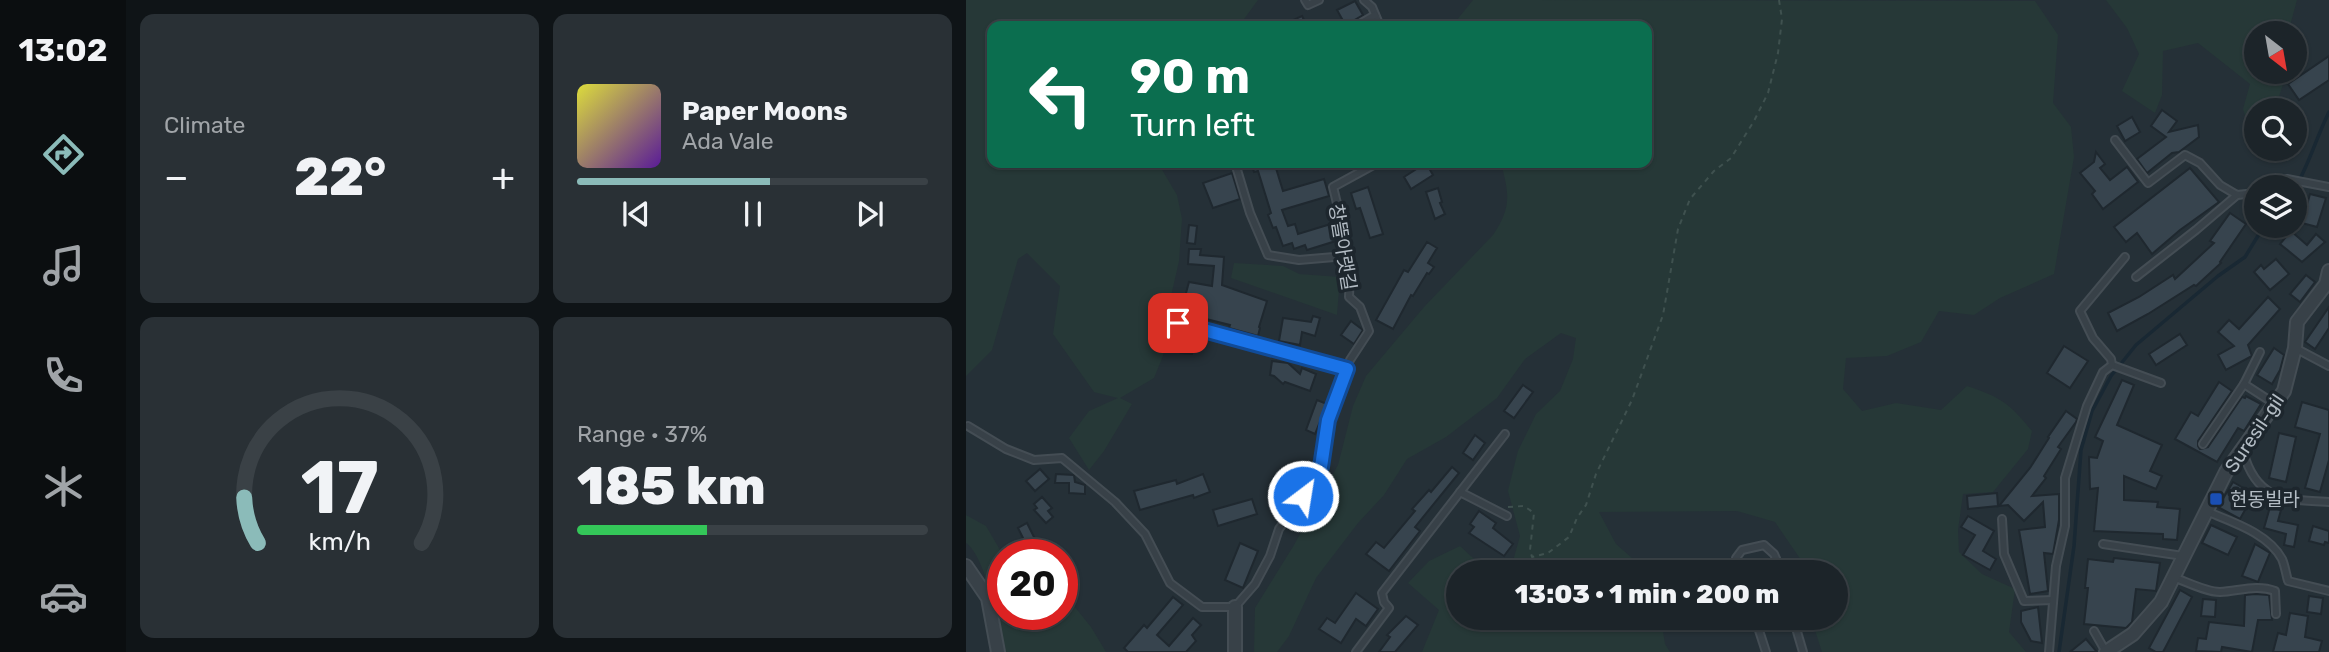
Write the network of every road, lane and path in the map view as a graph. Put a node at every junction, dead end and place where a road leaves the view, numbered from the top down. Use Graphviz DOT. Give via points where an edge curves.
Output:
graph roads {
  1 [pos="1305,0"];
  2 [pos="1319,0"];
  3 [pos="1364,0"];
  4 [pos="1779,0"];
  5 [pos="1375,15"];
  6 [pos="1365,21"];
  7 [pos="1378,21"];
  8 [pos="2115,140"];
  9 [pos="1236,168"];
  10 [pos="1368,168"];
  11 [pos="2307,182"];
  12 [pos="2329,187"];
  13 [pos="2244,194"];
  14 [pos="2237,195"];
  15 [pos="1346,256"];
  16 [pos="2125,257"];
  17 [pos="2329,271"];
  18 [pos="2136,277"];
  19 [pos="2328,285"];
  20 [pos="1178,323"];
  21 [pos="2295,348"];
  22 [pos="2260,352"];
  23 [pos="2113,365"];
  24 [pos="2329,366"];
  25 [pos="1347,369"];
  26 [pos="2161,383"];
  27 [pos="2244,384"];
  28 [pos="2275,404"];
  29 [pos="968,425"];
  30 [pos="1505,434"];
  31 [pos="2203,444"];
  32 [pos="2242,449"];
  33 [pos="1460,492"];
  34 [pos="2329,502"];
  35 [pos="1490,508"];
  36 [pos="2206,511"];
  37 [pos="1507,516"];
  38 [pos="2002,519"];
  39 [pos="2103,544"];
  40 [pos="2183,556"];
  41 [pos="1737,560"];
  42 [pos="1777,560"];
  43 [pos="966,566"];
  44 [pos="2173,577"];
  45 [pos="2329,591"];
  46 [pos="2053,600"];
  47 [pos="1235,607"];
  48 [pos="2276,614"];
  49 [pos="1759,630"];
  50 [pos="1797,630"];
  51 [pos="2094,631"];
  52 [pos="998,652"];
  53 [pos="1235,652"];
  54 [pos="1356,652"];
  55 [pos="1766,652"];
  56 [pos="1803,652"];
  57 [pos="2049,652"];
  58 [pos="2106,652"];
  1 -- 2 [label="lane" via="1308,5"];
  3 -- 5 [label="lane"];
  4 -- 35 [label="path" via="1779,53 1768,93 1731,158 1690,199 1678,229 1663,315 1632,400 1570,537 1548,553 1532,557 1534,513 1524,506"];
  5 -- 6 [label="lane"];
  5 -- 7 [label="lane"];
  8 -- 14 [label="lane" via="2148,183 2185,155"];
  9 -- 15 [label="lane" via="1268,255 1299,260"];
  10 -- 15 [label="lane, 창뜰아랫길" via="1333,187"];
  11 -- 12 [label="lane"];
  13 -- 14 [label="lane"];
  14 -- 18 [label="lane"];
  15 -- 25 [label="lane, 창뜰아랫길" via="1349,297 1360,307 1369,331"];
  16 -- 23 [label="lane" via="2080,311"];
  17 -- 19 [label="street, Suresil-gil"];
  19 -- 21 [label="street, Suresil-gil" via="2297,322"];
  20 -- 25 [label="lane"];
  21 -- 24 [label="lane"];
  21 -- 28 [label="street, Suresil-gil" via="2284,391"];
  22 -- 27 [label="lane"];
  23 -- 26 [label="lane"];
  23 -- 46 [label="lane" via="2102,372 2087,406 2066,478 2065,526"];
  25 -- 47 [label="lane, 창뜰아랫길" via="1328,420 1321,467 1279,529 1255,584"];
  27 -- 28 [label="lane"];
  27 -- 31 [label="lane"];
  28 -- 32 [label="street, Suresil-gil"];
  29 -- 47 [label="lane" via="1034,460 1062,458 1145,534 1170,583 1202,607"];
  30 -- 33 [label="lane"];
  32 -- 34 [label="lane" via="2258,486 2278,496"];
  32 -- 36 [label="street, Suresil-gil"];
  33 -- 35 [label="lane"];
  33 -- 54 [label="lane" via="1382,593 1389,608"];
  35 -- 37 [label="lane"];
  36 -- 40 [label="street, Suresil-gil"];
  36 -- 45 [label="lane" via="2272,546 2283,561 2288,582"];
  38 -- 46 [label="lane" via="2004,554 2024,601"];
  39 -- 40 [label="lane"];
  40 -- 44 [label="street, Suresil-gil"];
  41 -- 42 [label="lane" via="1742,550 1764,545"];
  43 -- 52 [label="street" via="988,598"];
  44 -- 48 [label="lane" via="2218,592 2267,588 2275,591"];
  44 -- 58 [label="street, Suresil-gil" via="2161,602 2133,634"];
  46 -- 57 [label="lane"];
  47 -- 53 [label="street"];
  49 -- 55 [label="lane"];
  50 -- 56 [label="lane"];
  51 -- 58 [label="lane"];
}
